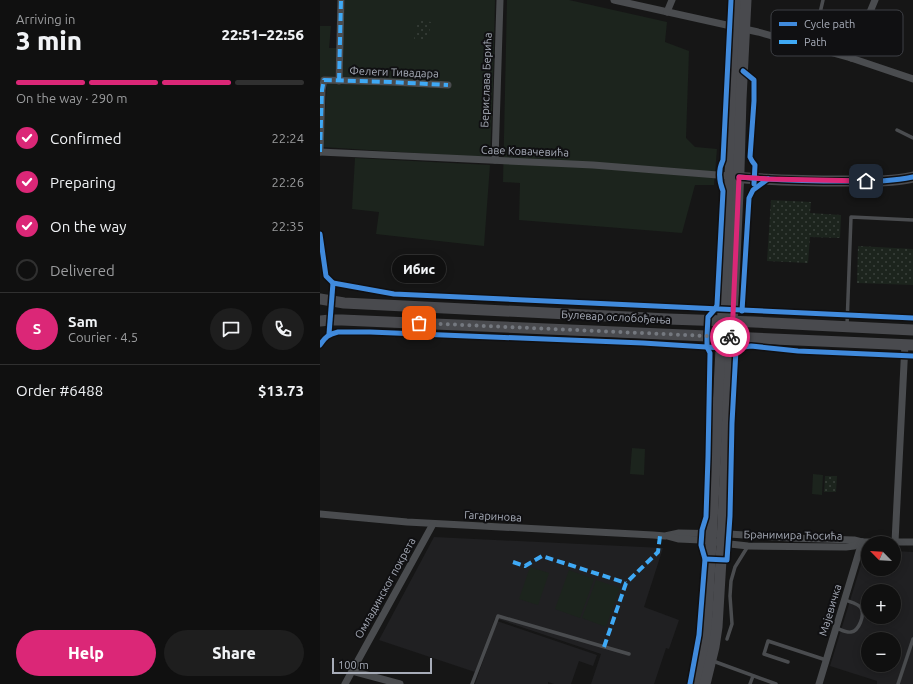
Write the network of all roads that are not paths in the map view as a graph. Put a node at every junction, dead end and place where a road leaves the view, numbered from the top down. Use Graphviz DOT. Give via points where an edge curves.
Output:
graph roads {
  1 [pos="341,0"];
  2 [pos="500,0"];
  3 [pos="614,0"];
  4 [pos="672,0"];
  5 [pos="737,0"];
  6 [pos="746,0"];
  7 [pos="824,0"];
  8 [pos="875,0"];
  9 [pos="821,10"];
  10 [pos="871,10"];
  11 [pos="667,12"];
  12 [pos="740,28"];
  13 [pos="771,36"];
  14 [pos="844,56"];
  15 [pos="851,58"];
  16 [pos="913,79"];
  17 [pos="339,80"];
  18 [pos="448,85"];
  19 [pos="896,130"];
  20 [pos="913,138"];
  21 [pos="320,152"];
  22 [pos="495,160"];
  23 [pos="734,177"];
  24 [pos="913,177"];
  25 [pos="913,220"];
  26 [pos="320,299"];
  27 [pos="320,321"];
  28 [pos="727,321"];
  29 [pos="847,326"];
  30 [pos="913,330"];
  31 [pos="726,337"];
  32 [pos="909,344"];
  33 [pos="320,514"];
  34 [pos="433,524"];
  35 [pos="895,536"];
  36 [pos="711,537"];
  37 [pos="722,538"];
  38 [pos="861,542"];
  39 [pos="861,542"];
  40 [pos="901,542"];
  41 [pos="913,542"];
  42 [pos="861,545"];
  43 [pos="748,546"];
  44 [pos="845,600"];
  45 [pos="836,628"];
  46 [pos="727,639"];
  47 [pos="913,639"];
  48 [pos="629,654"];
  49 [pos="711,660"];
  50 [pos="826,660"];
  51 [pos="788,662"];
  52 [pos="352,671"];
  53 [pos="753,676"];
  54 [pos="345,684"];
  55 [pos="400,684"];
  56 [pos="472,684"];
  57 [pos="696,684"];
  58 [pos="705,684"];
  59 [pos="750,684"];
  60 [pos="776,684"];
  61 [pos="818,684"];
  62 [pos="898,684"];
  1 -- 17 [label="street"];
  2 -- 22 [label="street, Берислава Берића"];
  3 -- 11 [label="street"];
  4 -- 11 [label="street"];
  5 -- 12 [label="street"];
  6 -- 12 [label="street"];
  7 -- 9 [label="lane"];
  8 -- 10 [label="street"];
  11 -- 12 [label="street"];
  12 -- 13 [label="street"];
  12 -- 23 [label="street"];
  14 -- 15 [label="street"];
  15 -- 16 [label="street"];
  17 -- 18 [label="street, Фелеги Тивадара"];
  17 -- 21 [label="street, Фелеги Тивадара" via="324,80 323,83"];
  19 -- 20 [label="lane"];
  21 -- 22 [label="street, Саве Ковачевића"];
  22 -- 23 [label="street, Саве Ковачевића"];
  23 -- 24 [label="street" via="844,181 886,181"];
  23 -- 28 [label="street"];
  25 -- 29 [label="lane" via="851,217"];
  26 -- 28 [label="street, Булевар ослобођења" via="344,303"];
  27 -- 31 [label="street, Булевар ослобођења"];
  28 -- 29 [label="street, Булевар ослобођења"];
  28 -- 31 [label="street"];
  29 -- 30 [label="street, Булевар ослобођења"];
  31 -- 32 [label="street, Булевар ослобођења"];
  31 -- 36 [label="street"];
  31 -- 37 [label="street"];
  32 -- 35 [label="street"];
  33 -- 34 [label="street, Гагаринова"];
  34 -- 36 [label="street, Гагаринова" via="665,536 679,533"];
  34 -- 52 [label="street, Омладинског покрета"];
  36 -- 37 [label="street, Гагаринова"];
  36 -- 57 [label="street" via="706,639"];
  37 -- 38 [label="street, Бранимира Ћосића"];
  37 -- 43 [label="street, Бранимира Ћосића"];
  37 -- 49 [label="street" via="717,627"];
  39 -- 43 [label="street, Бранимира Ћосића" via="846,547"];
  40 -- 41 [label="street, Бранимира Ћосића"];
  42 -- 44 [label="street, Мајевичка"];
  43 -- 46 [label="lane" via="735,567 730,596 732,624"];
  44 -- 45 [label="street, Мајевичка"];
  44 -- 45 [label="lane" via="861,607 861,620 853,632"];
  45 -- 50 [label="street, Мајевичка"];
  47 -- 62 [label="lane"];
  48 -- 56 [label="lane" via="498,616"];
  49 -- 53 [label="lane"];
  49 -- 58 [label="street"];
  50 -- 51 [label="lane" via="768,641 764,654"];
  50 -- 61 [label="street, Мајевичка"];
  52 -- 54 [label="street, Омладинског покрета"];
  52 -- 55 [label="street"];
  53 -- 59 [label="lane"];
  53 -- 60 [label="lane"];
}
